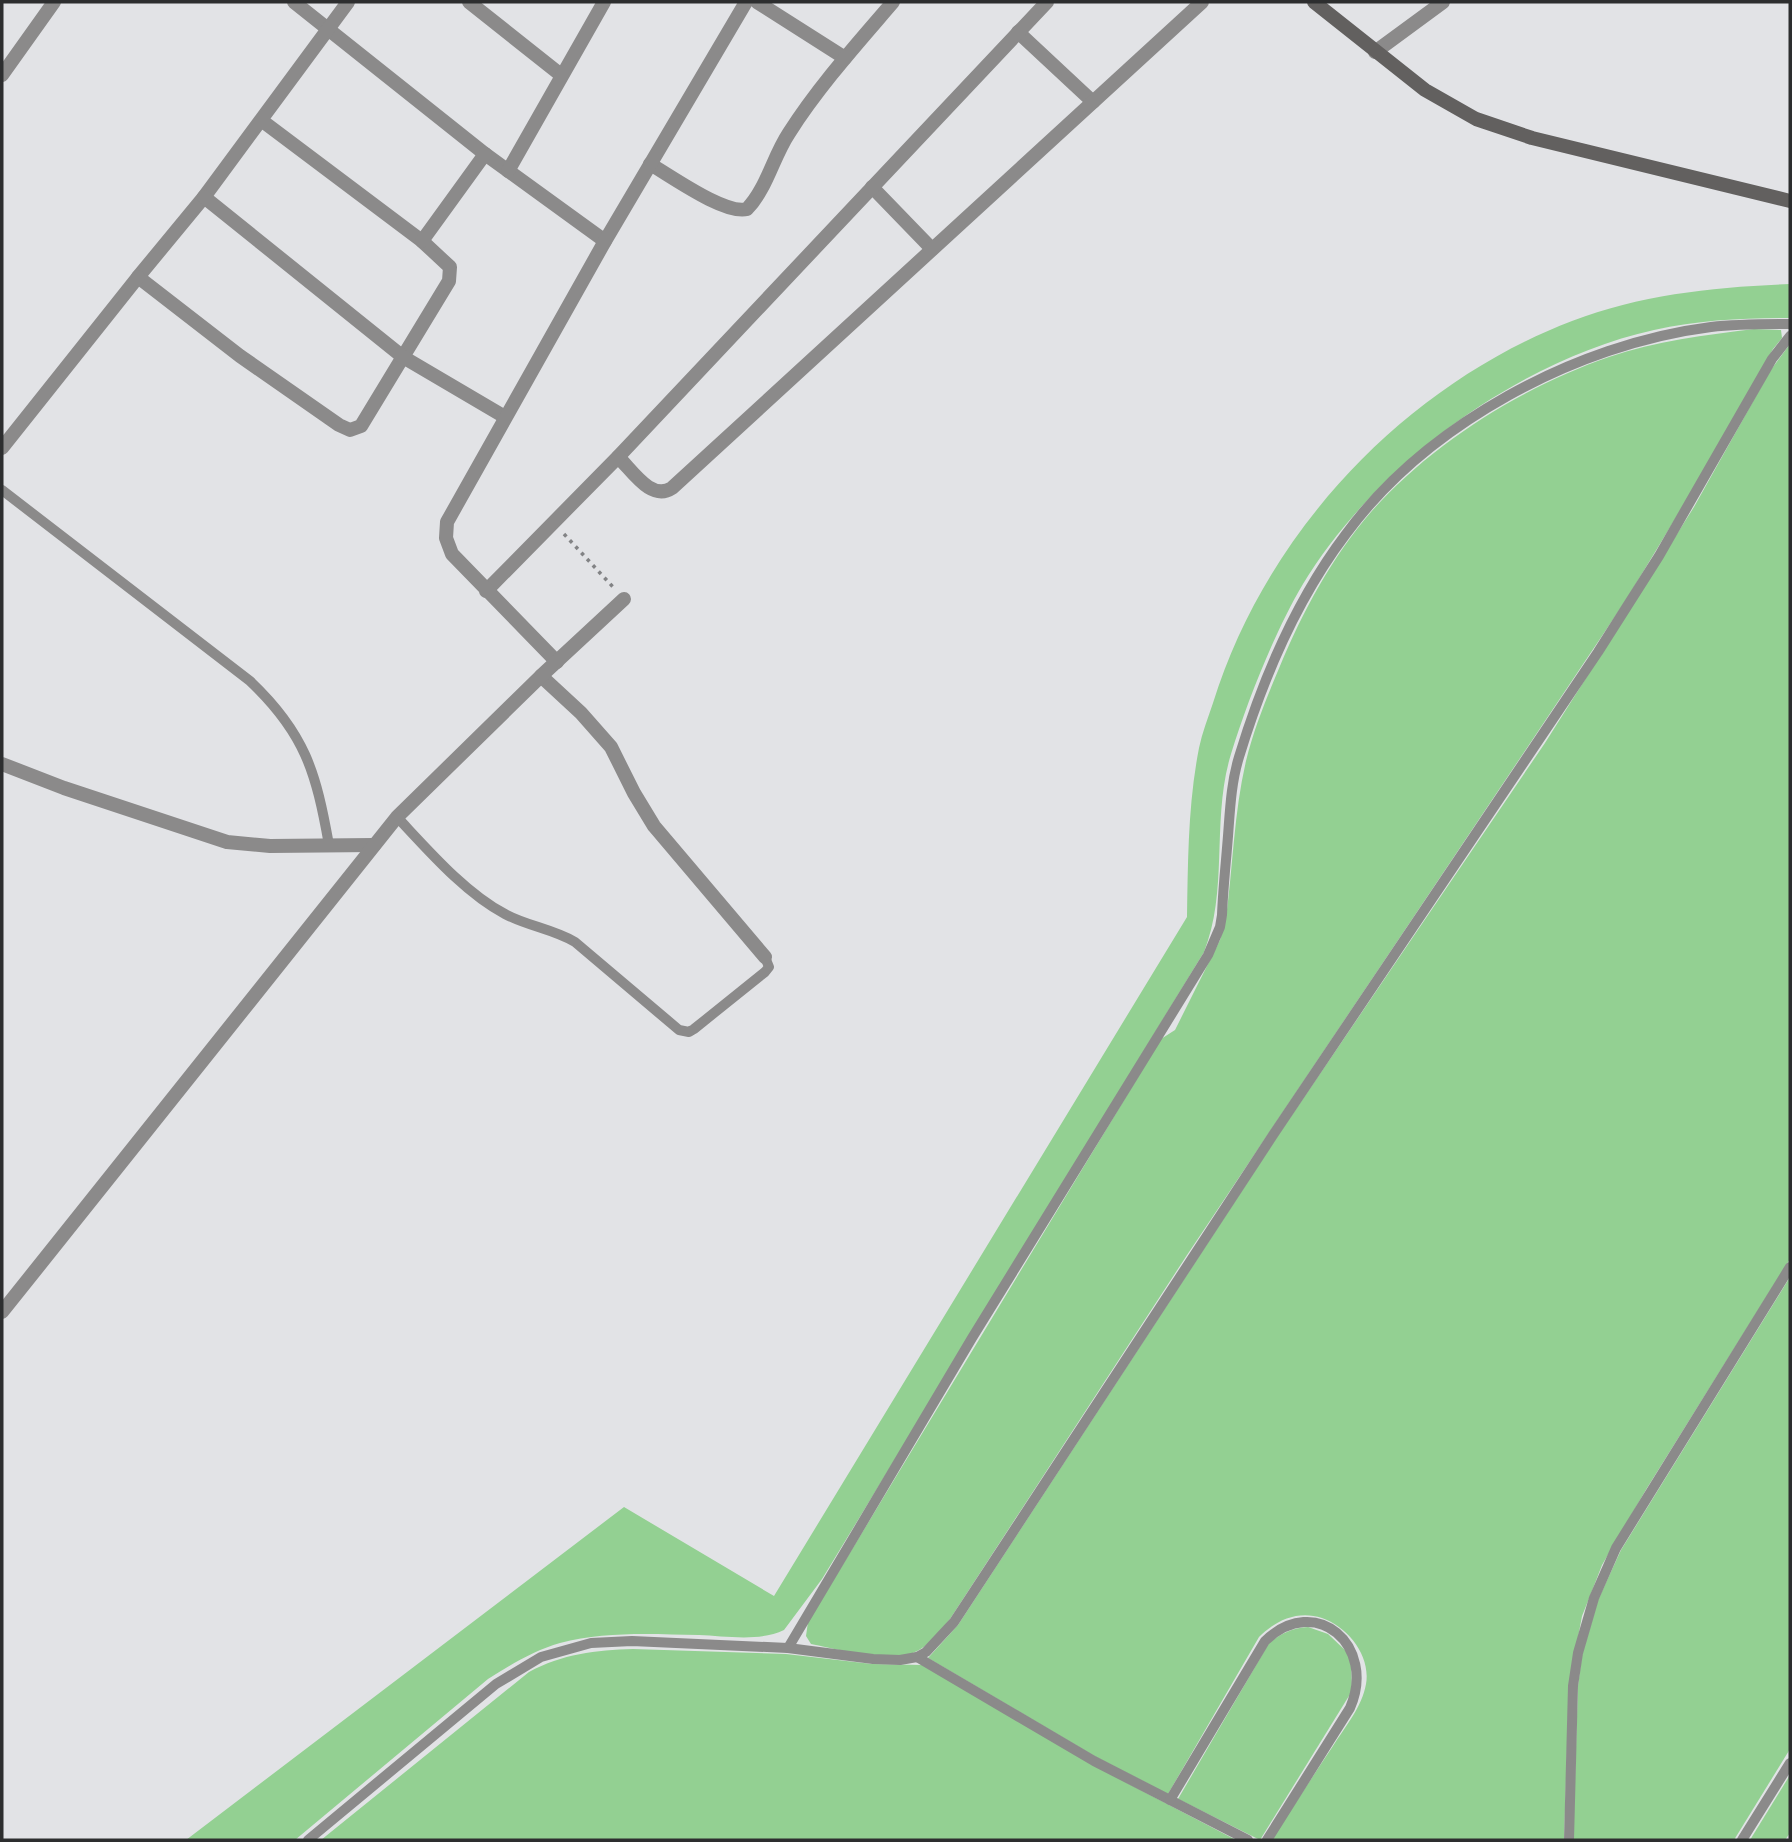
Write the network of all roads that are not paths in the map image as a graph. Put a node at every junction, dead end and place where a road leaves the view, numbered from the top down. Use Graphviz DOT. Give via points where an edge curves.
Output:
graph roads {
  1 [pos="54,2"];
  2 [pos="294,2"];
  3 [pos="348,2"];
  4 [pos="469,2"];
  5 [pos="604,2"];
  6 [pos="746,2"];
  7 [pos="757,2"];
  8 [pos="893,2"];
  9 [pos="1047,2"];
  10 [pos="1202,2"];
  11 [pos="1314,2"];
  12 [pos="1443,2"];
  13 [pos="329,28"];
  14 [pos="1018,32"];
  15 [pos="1375,52"];
  16 [pos="845,58"];
  17 [pos="2,75"];
  18 [pos="561,75"];
  19 [pos="1093,102"];
  20 [pos="261,120"];
  21 [pos="485,155"];
  22 [pos="650,164"];
  23 [pos="508,172"];
  24 [pos="872,187"];
  25 [pos="204,197"];
  26 [pos="1790,201"];
  27 [pos="422,241"];
  28 [pos="605,241"];
  29 [pos="932,249"];
  30 [pos="138,277"];
  31 [pos="1790,324"];
  32 [pos="1790,335"];
  33 [pos="403,357"];
  34 [pos="505,416"];
  35 [pos="2,448"];
  36 [pos="618,457"];
  37 [pos="2,490"];
  38 [pos="486,592"];
  39 [pos="624,599"];
  40 [pos="556,662"];
  41 [pos="541,676"];
  42 [pos="2,764"];
  43 [pos="397,817"];
  44 [pos="329,845"];
  45 [pos="374,845"];
  46 [pos="765,957"];
  47 [pos="1790,1267"];
  48 [pos="2,1312"];
  49 [pos="788,1648"];
  50 [pos="917,1657"];
  51 [pos="1790,1763"];
  52 [pos="1170,1800"];
  53 [pos="308,1840"];
  54 [pos="1248,1840"];
  55 [pos="1266,1840"];
  56 [pos="1569,1840"];
  57 [pos="1742,1840"];
  1 -- 17 [label="street"];
  2 -- 13 [label="street"];
  3 -- 13 [label="street"];
  4 -- 18 [label="street"];
  5 -- 18 [label="street"];
  6 -- 22 [label="street"];
  7 -- 16 [label="street"];
  8 -- 16 [label="street"];
  9 -- 14 [label="street"];
  10 -- 19 [label="street"];
  11 -- 15 [label="street"];
  12 -- 15 [label="street"];
  13 -- 20 [label="street"];
  13 -- 21 [label="street"];
  14 -- 19 [label="street"];
  14 -- 24 [label="street"];
  15 -- 26 [label="street" via="1450,105 1504,129"];
  16 -- 22 [label="street" via="787,135 747,209 718,203"];
  18 -- 23 [label="street"];
  19 -- 29 [label="street"];
  20 -- 25 [label="street"];
  20 -- 27 [label="street"];
  21 -- 23 [label="street"];
  21 -- 27 [label="street"];
  22 -- 28 [label="street"];
  23 -- 28 [label="street"];
  24 -- 29 [label="street"];
  24 -- 36 [label="street"];
  25 -- 30 [label="street"];
  25 -- 33 [label="street"];
  27 -- 33 [label="street" via="448,263 450,277"];
  28 -- 34 [label="street"];
  29 -- 36 [label="street" via="668,491 652,491"];
  30 -- 33 [label="street" via="240,356 346,429 361,426"];
  30 -- 35 [label="street"];
  31 -- 49 [label="lane" via="1710,327 1656,337 1559,370 1436,444 1347,532 1294,618 1258,699 1239,758 1220,928 1208,955"];
  32 -- 50 [label="lane" via="1598,652 1265,1147 954,1622"];
  33 -- 34 [label="street"];
  34 -- 38 [label="street" via="450,514 446,530 452,554"];
  36 -- 38 [label="street"];
  37 -- 44 [label="lane" via="269,699 287,721 311,767"];
  38 -- 40 [label="street"];
  39 -- 40 [label="street"];
  40 -- 41 [label="street"];
  41 -- 43 [label="street"];
  41 -- 46 [label="street" via="611,747 654,826"];
  42 -- 44 [label="street" via="227,842"];
  43 -- 45 [label="street"];
  43 -- 46 [label="lane" via="483,899 503,914 575,942 679,1030 694,1029 765,972 769,967"];
  44 -- 45 [label="street"];
  45 -- 48 [label="street"];
  47 -- 56 [label="lane" via="1616,1548 1594,1598 1573,1686"];
  49 -- 50 [label="lane" via="891,1661"];
  49 -- 53 [label="lane" via="612,1641 541,1657 496,1684"];
  50 -- 52 [label="lane"];
  51 -- 57 [label="lane"];
  52 -- 54 [label="lane"];
  52 -- 55 [label="lane" via="1265,1641 1277,1629 1295,1623 1320,1625 1345,1641 1355,1657 1357,1693"];
}
